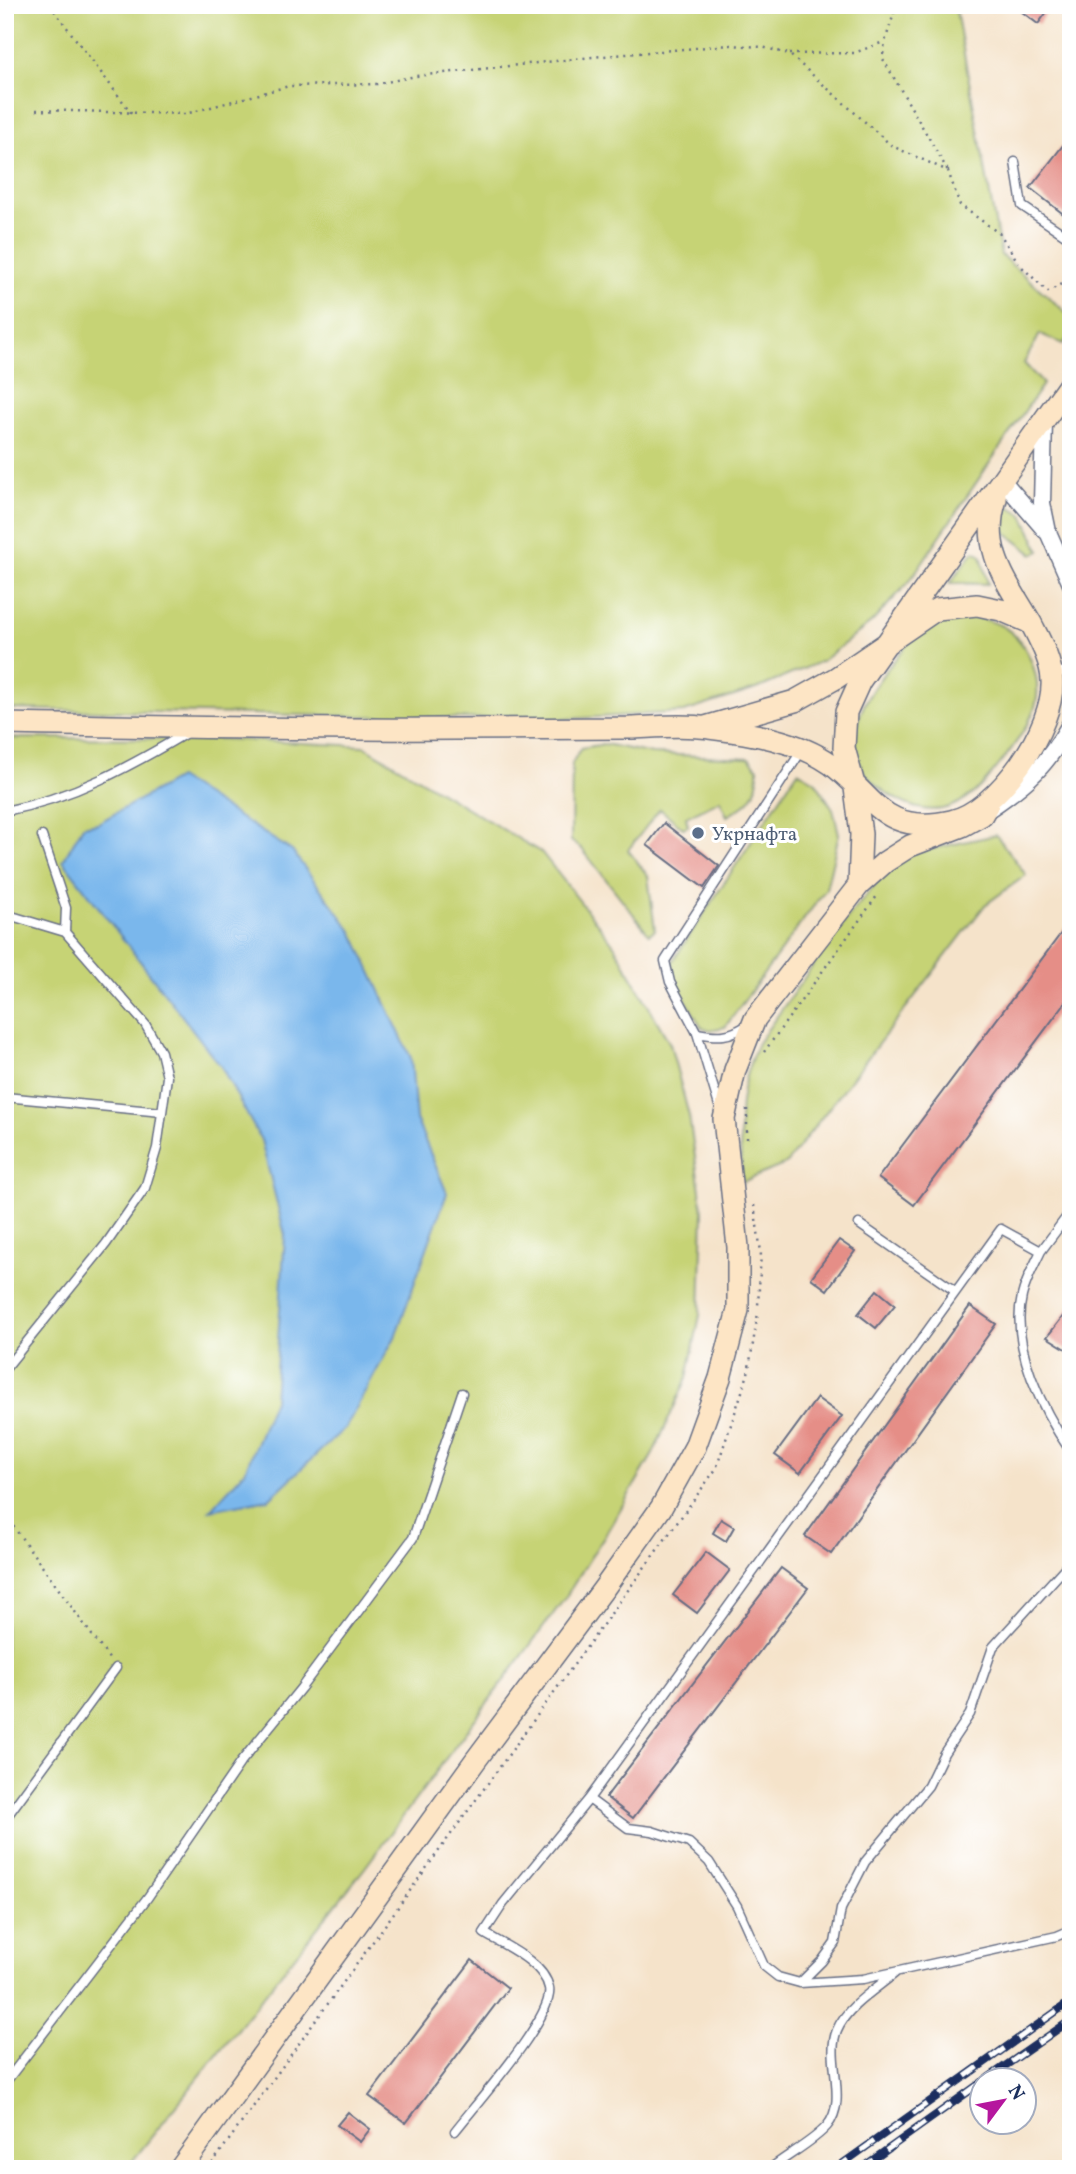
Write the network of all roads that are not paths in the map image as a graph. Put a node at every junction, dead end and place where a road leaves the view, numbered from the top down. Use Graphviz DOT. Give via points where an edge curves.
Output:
graph roads {
  1 [pos="1015,162"];
  2 [pos="1071,239"];
  3 [pos="1071,382"];
  4 [pos="1044,421"];
  5 [pos="1002,480"];
  6 [pos="1048,532"];
  7 [pos="1071,584"];
  8 [pos="1031,623"];
  9 [pos="886,645"];
  10 [pos="1061,672"];
  11 [pos="1071,723"];
  12 [pos="10,724"];
  13 [pos="196,727"];
  14 [pos="705,727"];
  15 [pos="802,750"];
  16 [pos="855,788"];
  17 [pos="985,809"];
  18 [pos="5,811"];
  19 [pos="42,836"];
  20 [pos="859,885"];
  21 [pos="5,914"];
  22 [pos="65,932"];
  23 [pos="755,1019"];
  24 [pos="697,1033"];
  25 [pos="5,1097"];
  26 [pos="162,1112"];
  27 [pos="724,1119"];
  28 [pos="1071,1211"];
  29 [pos="859,1224"];
  30 [pos="1041,1251"];
  31 [pos="955,1291"];
  32 [pos="5,1369"];
  33 [pos="462,1393"];
  34 [pos="1071,1452"];
  35 [pos="1071,1561"];
  36 [pos="116,1668"];
  37 [pos="589,1799"];
  38 [pos="5,1819"];
  39 [pos="1071,1930"];
  40 [pos="897,1971"];
  41 [pos="800,1983"];
  42 [pos="5,2083"];
  43 [pos="456,2130"];
  44 [pos="180,2169"];
  45 [pos="770,2169"];
  1 -- 2 [label="lane" via="1023,206"];
  3 -- 4 [label="main road"];
  4 -- 5 [label="main road"];
  4 -- 6 [label="street" via="1042,503"];
  5 -- 6 [label="street"];
  5 -- 8 [label="main road" via="989,522 990,543"];
  5 -- 9 [label="main road"];
  6 -- 7 [label="street"];
  8 -- 9 [label="main road" via="1001,610 958,605 937,609"];
  8 -- 10 [label="main road"];
  9 -- 14 [label="main road" via="794,701"];
  9 -- 16 [label="main road" via="860,681 846,712 844,748"];
  10 -- 17 [label="main road" via="1030,749"];
  11 -- 17 [label="street" via="1049,760 1019,789"];
  12 -- 13 [label="main road"];
  13 -- 14 [label="main road"];
  13 -- 18 [label="lane" via="119,773"];
  14 -- 15 [label="main road" via="774,739"];
  15 -- 16 [label="main road" via="831,764"];
  15 -- 24 [label="lane" via="665,961 670,982"];
  16 -- 17 [label="main road" via="873,806 895,818 922,823 953,821"];
  16 -- 20 [label="main road" via="861,834"];
  17 -- 20 [label="main road" via="962,827 909,846"];
  19 -- 22 [label="lane" via="66,908"];
  20 -- 23 [label="main road"];
  21 -- 22 [label="lane"];
  22 -- 26 [label="lane" via="127,1001 161,1052 167,1077"];
  23 -- 24 [label="lane" via="734,1034"];
  23 -- 27 [label="main road" via="735,1070"];
  24 -- 27 [label="lane"];
  25 -- 26 [label="lane"];
  26 -- 32 [label="lane" via="145,1188"];
  27 -- 44 [label="main road" via="738,1247 738,1310 695,1447 661,1508 606,1587"];
  28 -- 30 [label="lane"];
  29 -- 31 [label="lane"];
  30 -- 31 [label="lane" via="1001,1229"];
  30 -- 34 [label="lane" via="1021,1299 1024,1350 1047,1409"];
  31 -- 37 [label="lane"];
  33 -- 42 [label="lane" via="412,1538 240,1763 148,1898"];
  35 -- 41 [label="lane" via="993,1647 970,1714 928,1786 865,1862 841,1909 835,1943"];
  36 -- 38 [label="lane"];
  37 -- 41 [label="lane" via="628,1828 689,1843 724,1883 764,1966 778,1977"];
  37 -- 43 [label="lane" via="484,1933 540,1971 549,1987 547,2007 534,2031"];
  39 -- 40 [label="lane"];
  40 -- 41 [label="lane" via="863,1979"];
  40 -- 45 [label="lane" via="838,2027 832,2043 835,2108 827,2125"];
}
